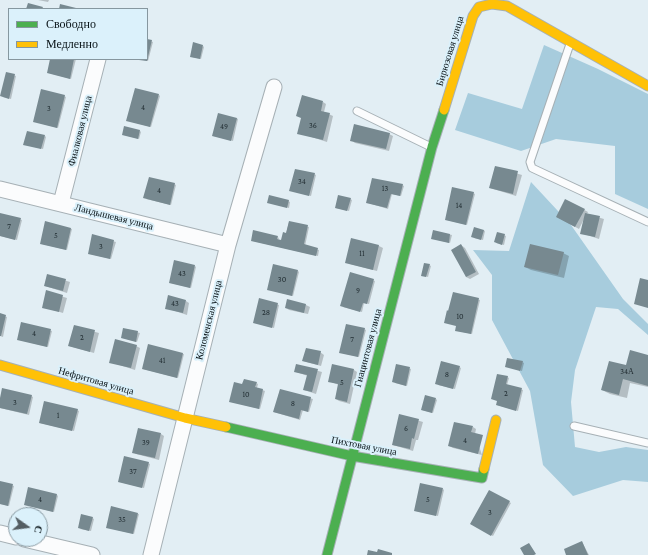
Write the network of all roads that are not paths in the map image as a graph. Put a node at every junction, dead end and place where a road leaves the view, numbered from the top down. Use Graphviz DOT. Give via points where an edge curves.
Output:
graph roads {
  1 [pos="570,42"];
  2 [pos="98,60"];
  3 [pos="648,86"];
  4 [pos="274,87"];
  5 [pos="358,111"];
  6 [pos="432,147"];
  7 [pos="0,189"];
  8 [pos="61,203"];
  9 [pos="648,222"];
  10 [pos="228,245"];
  11 [pos="0,365"];
  12 [pos="185,418"];
  13 [pos="496,420"];
  14 [pos="574,426"];
  15 [pos="648,443"];
  16 [pos="352,456"];
  17 [pos="48,545"];
  18 [pos="92,555"];
  19 [pos="151,555"];
  20 [pos="328,555"];
  1 -- 3 [label="street, Бирюзовая улица"];
  1 -- 6 [label="street, Бирюзовая улица" via="507,6 479,6 472,16"];
  1 -- 9 [label="lane" via="530,162 532,168"];
  2 -- 8 [label="street, Фиалковая улица"];
  4 -- 10 [label="street, Коломенская улица"];
  5 -- 6 [label="lane"];
  6 -- 16 [label="street, Гиацинтовая улица"];
  7 -- 8 [label="street, Ландышевая улица"];
  8 -- 10 [label="street, Ландышевая улица"];
  10 -- 12 [label="street, Коломенская улица"];
  11 -- 12 [label="street, Нефритовая улица"];
  12 -- 16 [label="street, Пихтовая улица"];
  12 -- 19 [label="street, Коломенская улица"];
  13 -- 16 [label="street, Пихтовая улица" via="482,478"];
  14 -- 15 [label="lane"];
  16 -- 20 [label="street, Гиацинтовая улица"];
  17 -- 18 [label="street"];
}
